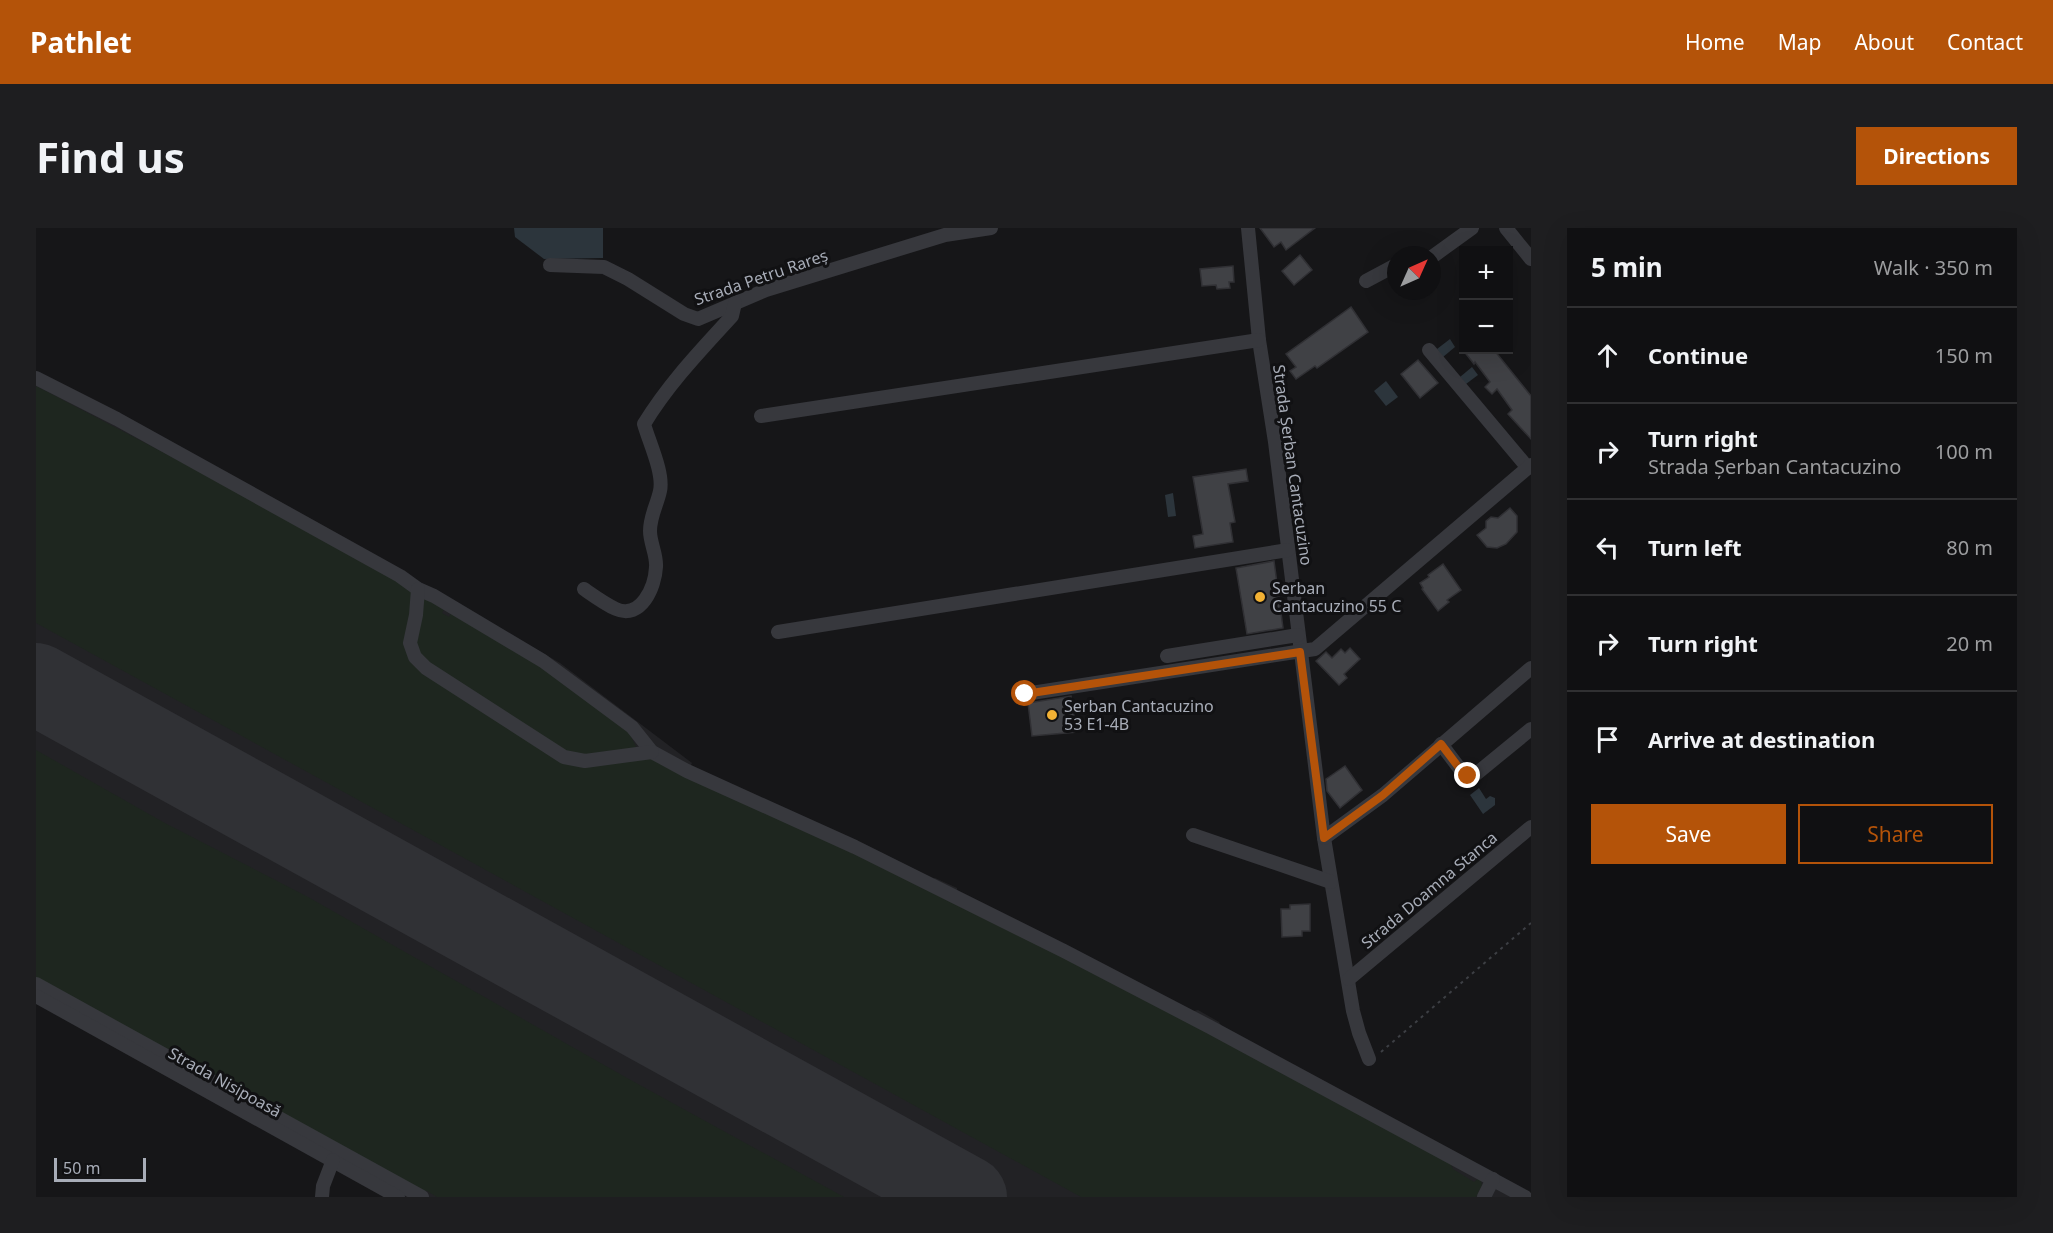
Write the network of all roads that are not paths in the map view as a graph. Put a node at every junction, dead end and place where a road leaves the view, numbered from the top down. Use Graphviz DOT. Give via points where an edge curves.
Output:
graph roads {
  1 [pos="991,228"];
  2 [pos="1248,228"];
  3 [pos="1472,228"];
  4 [pos="1512,230"];
  5 [pos="1441,250"];
  6 [pos="1531,259"];
  7 [pos="550,265"];
  8 [pos="1387,270"];
  9 [pos="1366,281"];
  10 [pos="735,303"];
  11 [pos="1253,341"];
  12 [pos="1429,350"];
  13 [pos="36,378"];
  14 [pos="761,416"];
  15 [pos="1530,466"];
  16 [pos="1288,550"];
  17 [pos="417,589"];
  18 [pos="584,589"];
  19 [pos="778,632"];
  20 [pos="1298,635"];
  21 [pos="1300,652"];
  22 [pos="1167,656"];
  23 [pos="1531,668"];
  24 [pos="1025,694"];
  25 [pos="1531,729"];
  26 [pos="1441,744"];
  27 [pos="652,752"];
  28 [pos="1531,827"];
  29 [pos="1193,835"];
  30 [pos="1324,838"];
  31 [pos="1331,882"];
  32 [pos="1349,980"];
  33 [pos="36,984"];
  34 [pos="36,996"];
  35 [pos="1369,1059"];
  36 [pos="333,1160"];
  37 [pos="1493,1179"];
  38 [pos="322,1197"];
  39 [pos="398,1197"];
  40 [pos="422,1197"];
  41 [pos="1484,1197"];
  42 [pos="1525,1197"];
  1 -- 10 [label="street, Strada Petru Rareș" via="945,235"];
  2 -- 11 [label="street, Strada Șerban Cantacuzino"];
  3 -- 5 [label="street"];
  4 -- 6 [label="street"];
  7 -- 10 [label="street, Strada Petru Rareș" via="604,267 698,319"];
  8 -- 9 [label="street"];
  10 -- 18 [label="street" via="732,316 667,390 644,424 660,478 651,515 651,547 657,565 649,592 636,609 627,612 616,610"];
  11 -- 14 [label="street"];
  11 -- 16 [label="street, Strada Șerban Cantacuzino"];
  12 -- 15 [label="street"];
  13 -- 17 [label="street" via="138,430"];
  15 -- 21 [label="street" via="1315,650"];
  16 -- 19 [label="street"];
  16 -- 20 [label="street, Strada Șerban Cantacuzino"];
  17 -- 27 [label="street" via="543,661 632,727"];
  17 -- 27 [label="street" via="410,643 415,657 426,668 564,757 585,761"];
  20 -- 21 [label="street, Strada Șerban Cantacuzino"];
  20 -- 22 [label="street"];
  21 -- 24 [label="street"];
  21 -- 30 [label="street, Strada Șerban Cantacuzino"];
  23 -- 26 [label="street"];
  25 -- 26 [label="street" via="1476,774 1468,776"];
  26 -- 30 [label="street" via="1383,795"];
  27 -- 37 [label="street" via="1054,946"];
  28 -- 32 [label="street, Strada Doamna Stanca"];
  29 -- 31 [label="street"];
  30 -- 31 [label="street, Strada Șerban Cantacuzino"];
  31 -- 32 [label="street, Strada Șerban Cantacuzino"];
  32 -- 35 [label="street, Strada Șerban Cantacuzino" via="1359,1033"];
  33 -- 40 [label="street"];
  34 -- 36 [label="street, Strada Nisipoasă"];
  36 -- 38 [label="street"];
  36 -- 39 [label="street, Strada Nisipoasă"];
  37 -- 41 [label="street"];
  37 -- 42 [label="street"];
}
